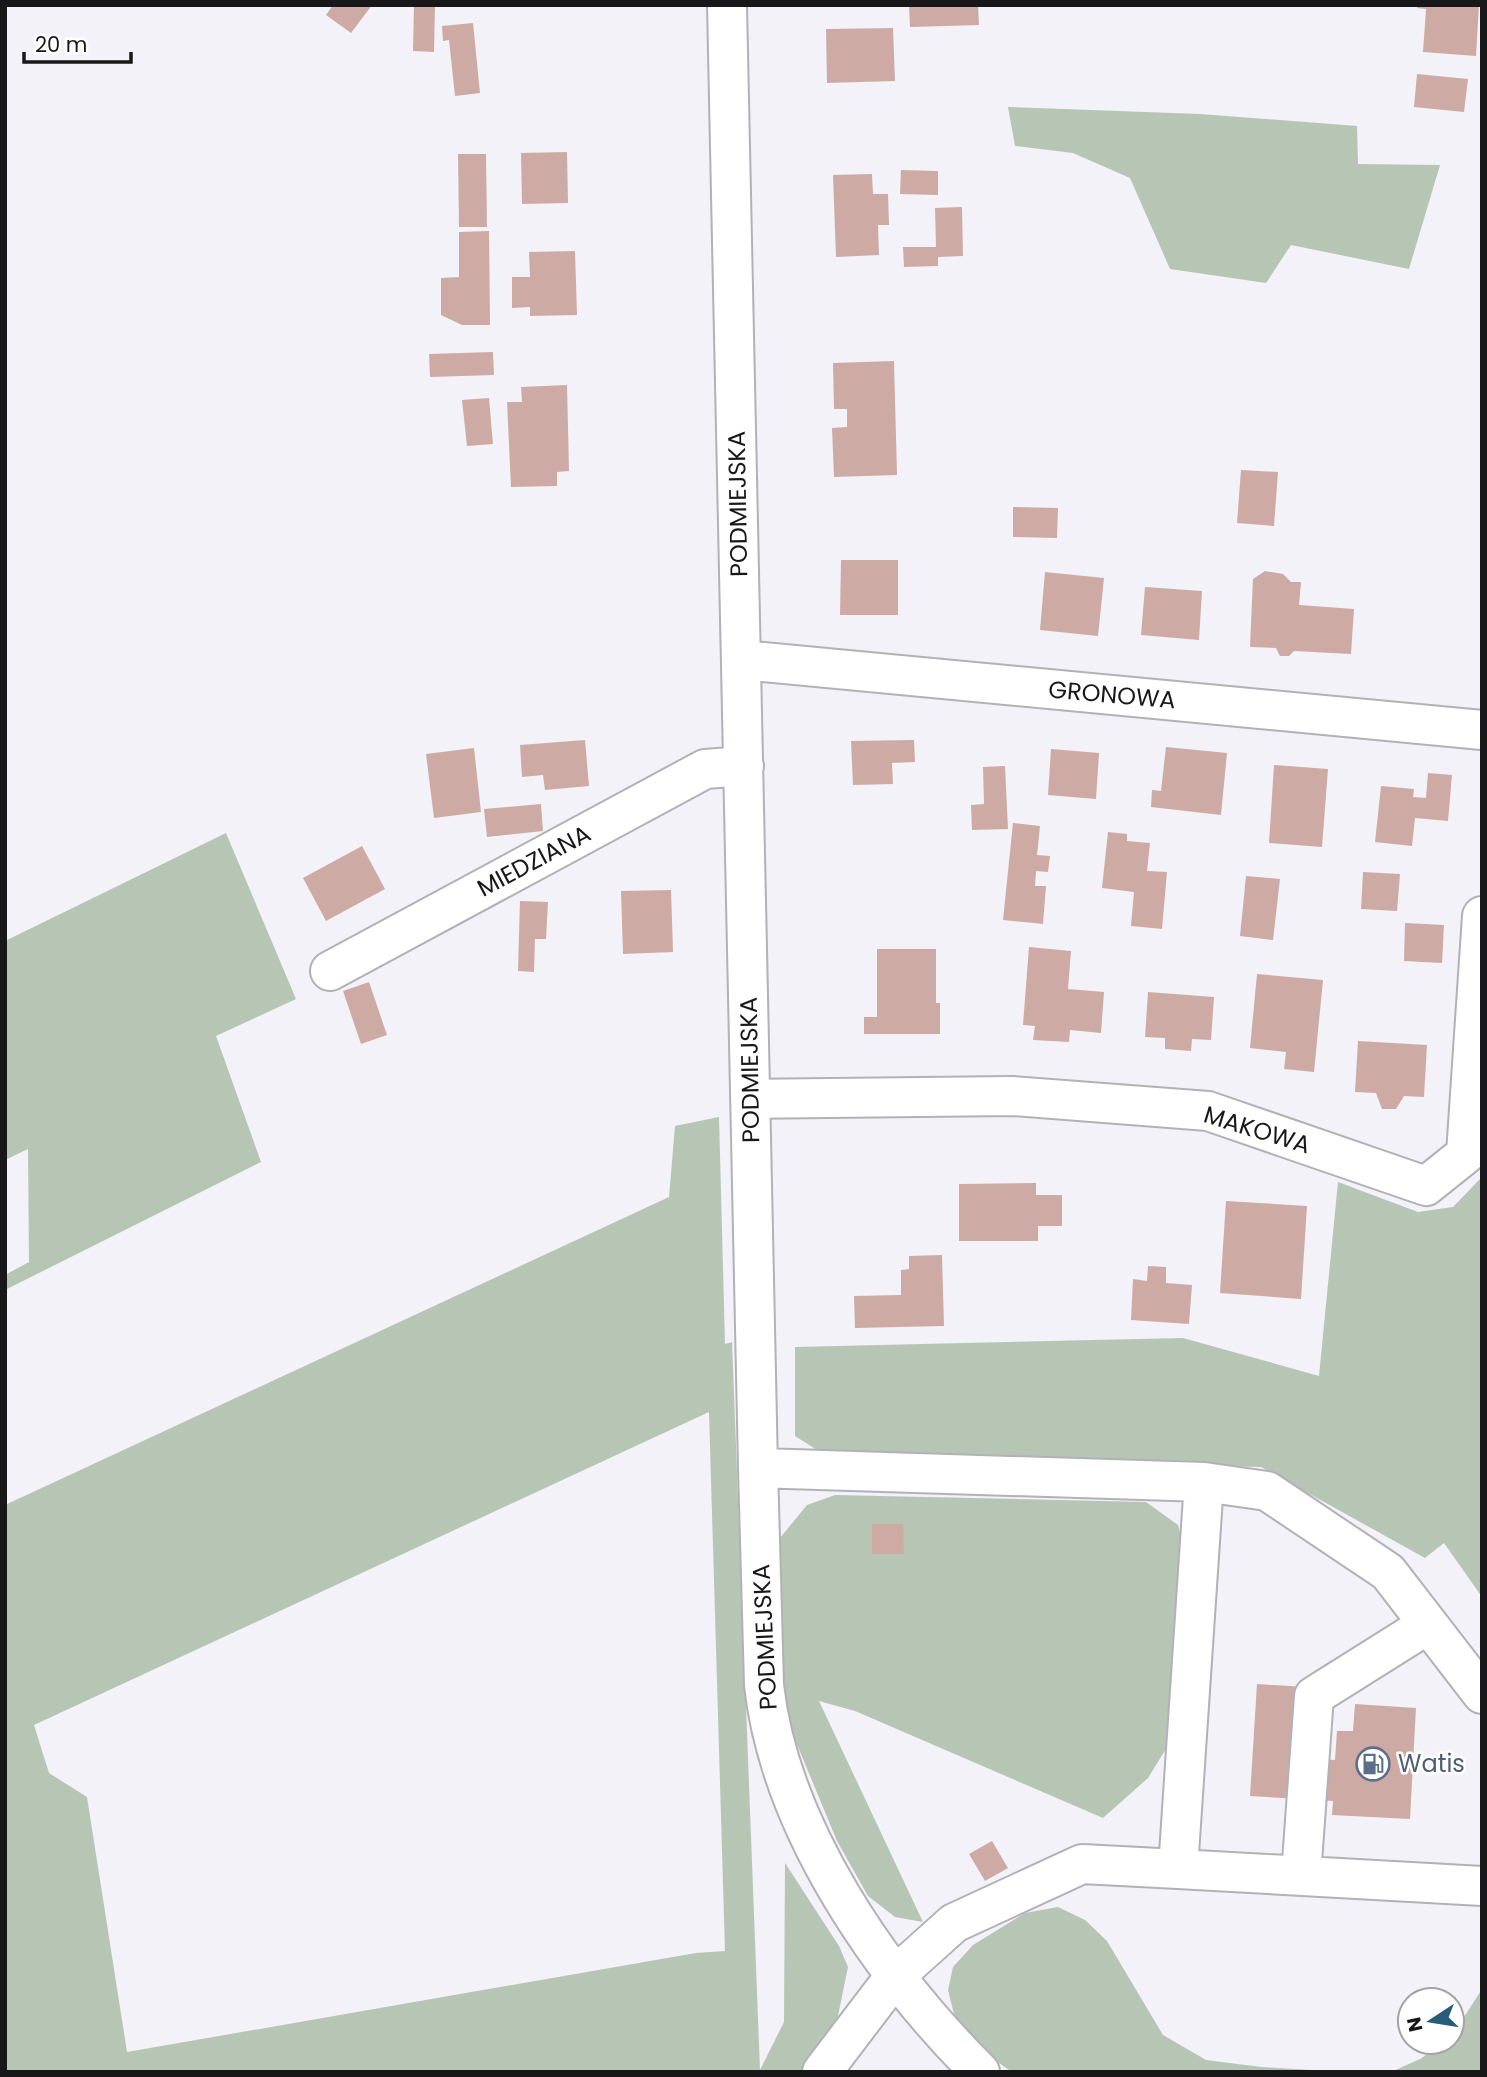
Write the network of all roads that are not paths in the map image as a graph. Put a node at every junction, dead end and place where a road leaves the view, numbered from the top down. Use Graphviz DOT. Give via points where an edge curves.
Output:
graph roads {
  1 [pos="727,5"];
  2 [pos="742,660"];
  3 [pos="1482,730"];
  4 [pos="744,766"];
  5 [pos="1482,916"];
  6 [pos="330,971"];
  7 [pos="750,1099"];
  8 [pos="758,1468"];
  9 [pos="1203,1482"];
  10 [pos="1427,1625"];
  11 [pos="1482,1695"];
  12 [pos="1178,1869"];
  13 [pos="1301,1876"];
  14 [pos="1482,1886"];
  15 [pos="895,1976"];
  16 [pos="822,2072"];
  17 [pos="980,2072"];
  1 -- 2 [label="street, PODMIEJSKA"];
  2 -- 3 [label="street, GRONOWA"];
  2 -- 4 [label="street, PODMIEJSKA"];
  4 -- 6 [label="street, MIEDZIANA" via="705,769"];
  4 -- 7 [label="street, PODMIEJSKA"];
  5 -- 7 [label="street, MAKOWA" via="1466,1153 1426,1186 1208,1111 1012,1096"];
  7 -- 8 [label="street, PODMIEJSKA"];
  8 -- 9 [label="street"];
  8 -- 15 [label="street, PODMIEJSKA" via="764,1685 777,1756 808,1832 866,1935"];
  9 -- 10 [label="street" via="1267,1492 1388,1572"];
  9 -- 12 [label="street"];
  10 -- 11 [label="street"];
  10 -- 13 [label="street" via="1314,1696"];
  12 -- 13 [label="street"];
  12 -- 15 [label="street" via="1082,1864 954,1923"];
  13 -- 14 [label="street"];
  15 -- 16 [label="street"];
  15 -- 17 [label="street, PODMIEJSKA"];
}
